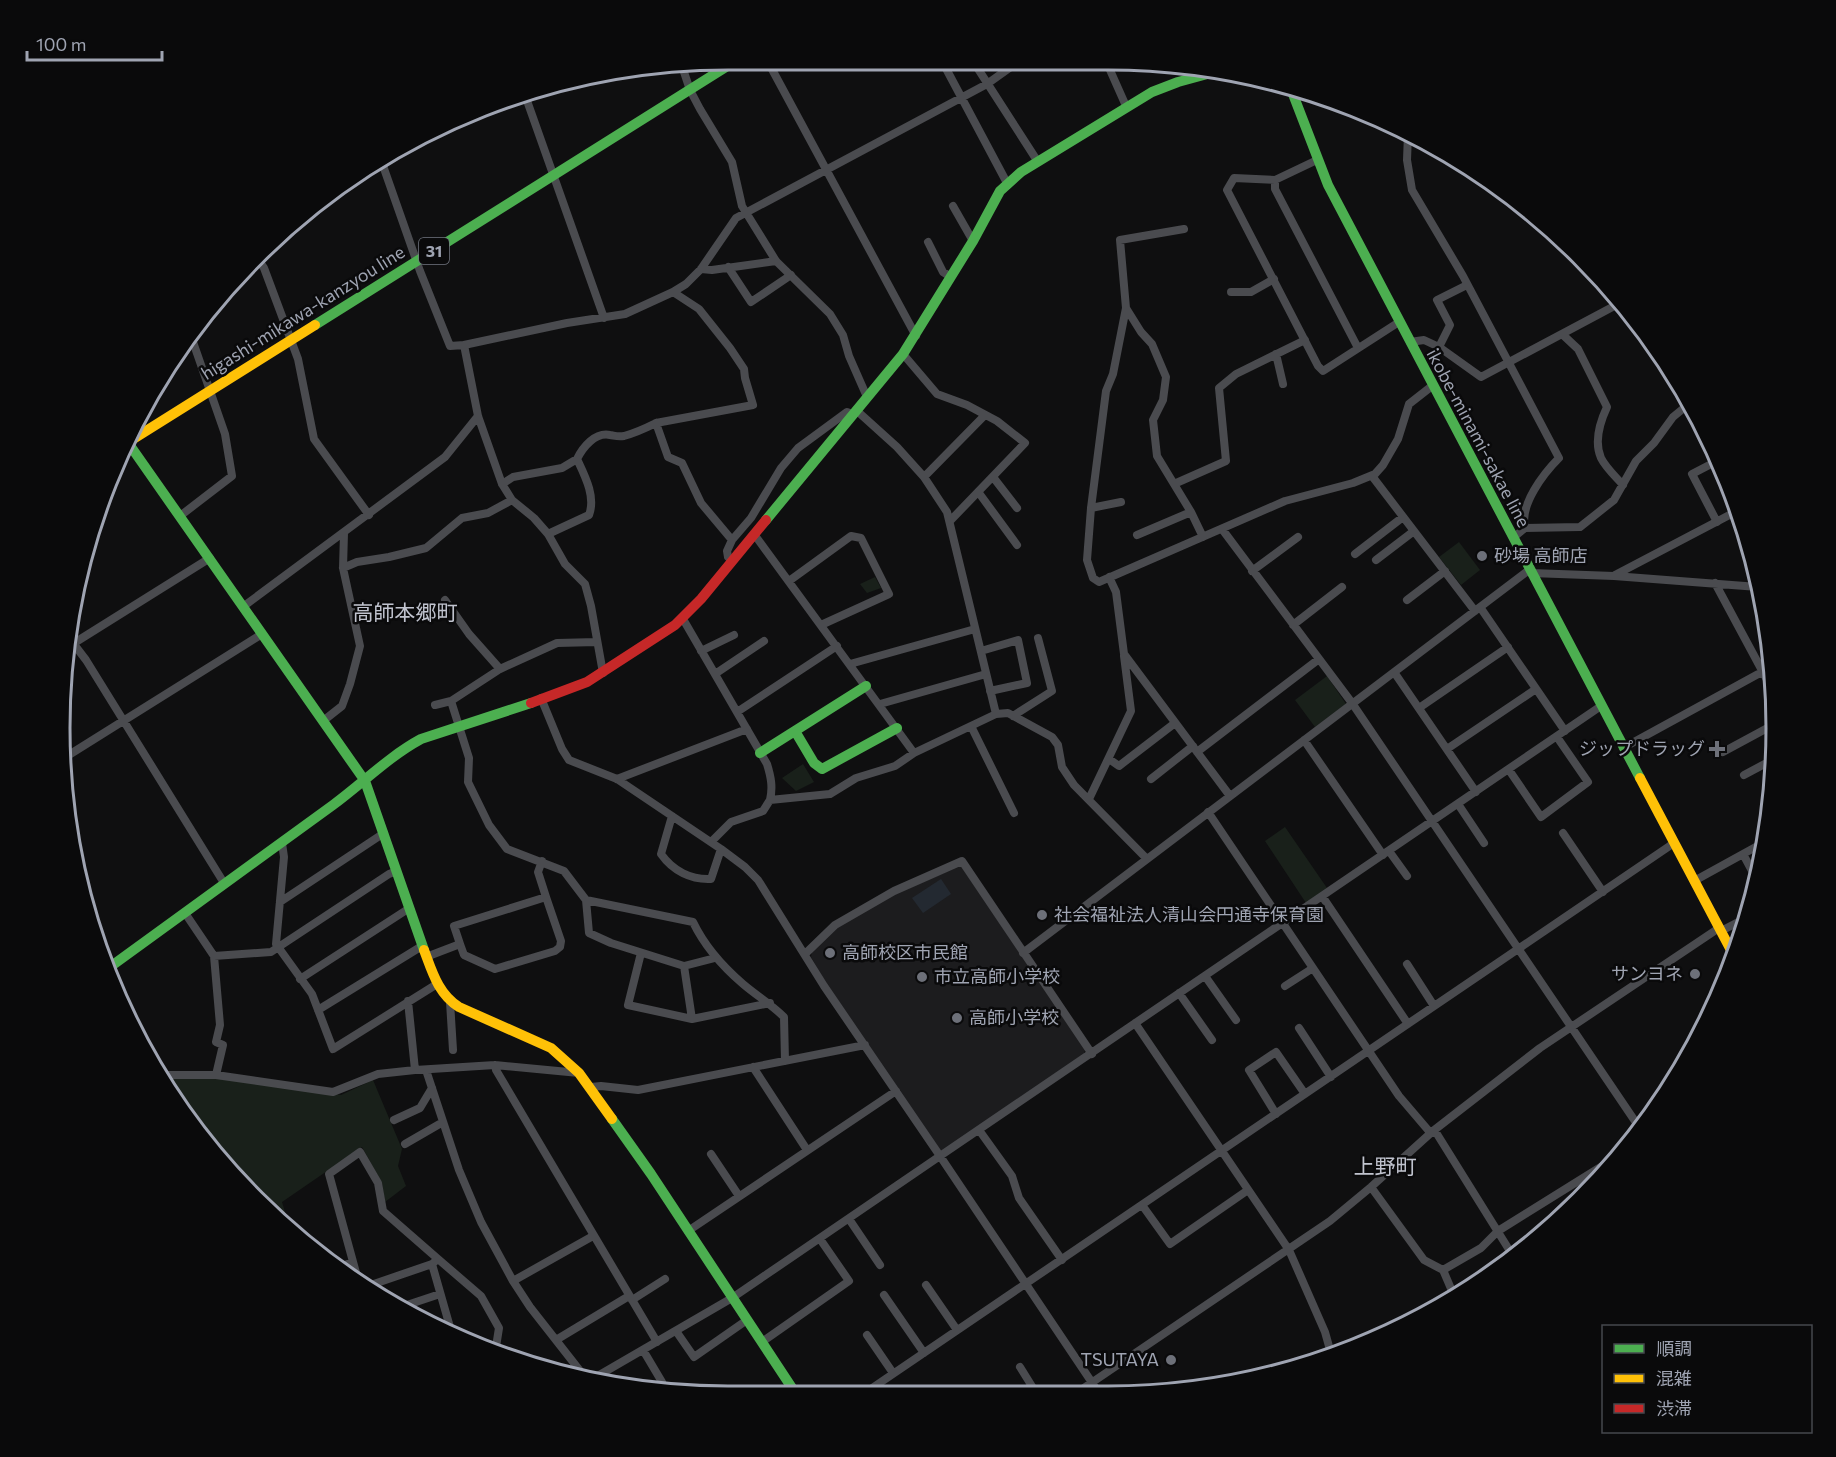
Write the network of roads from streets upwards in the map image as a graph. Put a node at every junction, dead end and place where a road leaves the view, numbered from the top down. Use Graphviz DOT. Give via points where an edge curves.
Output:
graph roads {
  1 [pos="720,70"];
  2 [pos="772,70"];
  3 [pos="947,70"];
  4 [pos="978,70"];
  5 [pos="1006,70"];
  6 [pos="1111,70"];
  7 [pos="684,72"];
  8 [pos="1200,77"];
  9 [pos="987,84"];
  10 [pos="690,90"];
  11 [pos="961,97"];
  12 [pos="1294,98"];
  13 [pos="528,102"];
  14 [pos="1126,106"];
  15 [pos="1408,143"];
  16 [pos="1317,160"];
  17 [pos="1038,162"];
  18 [pos="384,168"];
  19 [pos="825,170"];
  20 [pos="554,175"];
  21 [pos="1275,180"];
  22 [pos="1007,183"];
  23 [pos="953,206"];
  24 [pos="748,212"];
  25 [pos="1184,229"];
  26 [pos="973,240"];
  27 [pos="928,242"];
  28 [pos="417,261"];
  29 [pos="776,261"];
  30 [pos="262,264"];
  31 [pos="728,267"];
  32 [pos="701,269"];
  33 [pos="791,275"];
  34 [pos="951,277"];
  35 [pos="1274,279"];
  36 [pos="1467,285"];
  37 [pos="673,292"];
  38 [pos="1231,292"];
  39 [pos="1612,307"];
  40 [pos="1126,308"];
  41 [pos="604,318"];
  42 [pos="1399,322"];
  43 [pos="1562,334"];
  44 [pos="916,336"];
  45 [pos="291,340"];
  46 [pos="1305,340"];
  47 [pos="1410,342"];
  48 [pos="194,345"];
  49 [pos="464,345"];
  50 [pos="1439,347"];
  51 [pos="1358,348"];
  52 [pos="903,354"];
  53 [pos="1276,354"];
  54 [pos="1509,362"];
  55 [pos="1283,384"];
  56 [pos="1432,386"];
  57 [pos="210,391"];
  58 [pos="867,397"];
  59 [pos="1682,409"];
  60 [pos="855,412"];
  61 [pos="985,414"];
  62 [pos="478,416"];
  63 [pos="657,423"];
  64 [pos="138,437"];
  65 [pos="134,447"];
  66 [pos="577,459"];
  67 [pos="1710,465"];
  68 [pos="1372,476"];
  69 [pos="924,477"];
  70 [pos="993,477"];
  71 [pos="501,484"];
  72 [pos="1174,484"];
  73 [pos="1623,485"];
  74 [pos="979,493"];
  75 [pos="512,500"];
  76 [pos="1121,502"];
  77 [pos="1017,508"];
  78 [pos="1091,508"];
  79 [pos="1191,512"];
  80 [pos="369,514"];
  81 [pos="1730,515"];
  82 [pos="180,516"];
  83 [pos="1403,517"];
  84 [pos="950,521"];
  85 [pos="1717,522"];
  86 [pos="1525,528"];
  87 [pos="1222,529"];
  88 [pos="1414,531"];
  89 [pos="344,533"];
  90 [pos="548,534"];
  91 [pos="754,534"];
  92 [pos="1137,535"];
  93 [pos="1203,537"];
  94 [pos="1298,537"];
  95 [pos="1513,538"];
  96 [pos="732,540"];
  97 [pos="1017,545"];
  98 [pos="1355,554"];
  99 [pos="210,558"];
  100 [pos="1376,560"];
  101 [pos="732,561"];
  102 [pos="343,568"];
  103 [pos="1252,571"];
  104 [pos="1530,571"];
  105 [pos="1445,572"];
  106 [pos="1614,576"];
  107 [pos="1108,578"];
  108 [pos="789,581"];
  109 [pos="1715,583"];
  110 [pos="1750,586"];
  111 [pos="1342,587"];
  112 [pos="445,600"];
  113 [pos="1407,600"];
  114 [pos="244,606"];
  115 [pos="1477,609"];
  116 [pos="682,619"];
  117 [pos="1293,624"];
  118 [pos="821,625"];
  119 [pos="975,629"];
  120 [pos="262,634"];
  121 [pos="734,635"];
  122 [pos="1038,638"];
  123 [pos="76,641"];
  124 [pos="764,641"];
  125 [pos="597,642"];
  126 [pos="837,646"];
  127 [pos="1508,647"];
  128 [pos="76,648"];
  129 [pos="701,651"];
  130 [pos="981,651"];
  131 [pos="1124,654"];
  132 [pos="1318,659"];
  133 [pos="850,664"];
  134 [pos="500,669"];
  135 [pos="1762,671"];
  136 [pos="1394,672"];
  137 [pos="603,673"];
  138 [pos="715,674"];
  139 [pos="986,674"];
  140 [pos="866,686"];
  141 [pos="1536,689"];
  142 [pos="990,691"];
  143 [pos="541,698"];
  144 [pos="451,701"];
  145 [pos="1352,703"];
  146 [pos="880,704"];
  147 [pos="435,705"];
  148 [pos="1601,706"];
  149 [pos="1419,708"];
  150 [pos="737,712"];
  151 [pos="996,714"];
  152 [pos="1013,716"];
  153 [pos="123,721"];
  154 [pos="323,721"];
  155 [pos="1176,723"];
  156 [pos="971,726"];
  157 [pos="460,727"];
  158 [pos="747,729"];
  159 [pos="897,729"];
  160 [pos="1766,729"];
  161 [pos="795,730"];
  162 [pos="1565,731"];
  163 [pos="1557,737"];
  164 [pos="1304,740"];
  165 [pos="1623,748"];
  166 [pos="1195,749"];
  167 [pos="1447,749"];
  168 [pos="1723,752"];
  169 [pos="760,753"];
  170 [pos="914,753"];
  171 [pos="71,754"];
  172 [pos="1109,759"];
  173 [pos="1764,764"];
  174 [pos="1509,770"];
  175 [pos="1744,775"];
  176 [pos="1151,779"];
  177 [pos="617,780"];
  178 [pos="364,781"];
  179 [pos="1476,792"];
  180 [pos="1230,796"];
  181 [pos="1089,799"];
  182 [pos="770,800"];
  183 [pos="1458,804"];
  184 [pos="1014,813"];
  185 [pos="1208,813"];
  186 [pos="672,816"];
  187 [pos="1432,822"];
  188 [pos="384,833"];
  189 [pos="1563,833"];
  190 [pos="711,842"];
  191 [pos="282,843"];
  192 [pos="1484,843"];
  193 [pos="1674,843"];
  194 [pos="1755,848"];
  195 [pos="721,849"];
  196 [pos="1386,853"];
  197 [pos="1743,854"];
  198 [pos="1147,859"];
  199 [pos="542,861"];
  200 [pos="1750,868"];
  201 [pos="397,871"];
  202 [pos="1407,876"];
  203 [pos="1694,881"];
  204 [pos="224,883"];
  205 [pos="1603,892"];
  206 [pos="1322,896"];
  207 [pos="546,897"];
  208 [pos="586,900"];
  209 [pos="280,902"];
  210 [pos="408,909"];
  211 [pos="185,912"];
  212 [pos="1736,922"];
  213 [pos="1282,923"];
  214 [pos="1720,929"];
  215 [pos="460,944"];
  216 [pos="1729,946"];
  217 [pos="278,948"];
  218 [pos="1519,950"];
  219 [pos="424,952"];
  220 [pos="1023,952"];
  221 [pos="641,953"];
  222 [pos="805,954"];
  223 [pos="214,956"];
  224 [pos="715,958"];
  225 [pos="114,964"];
  226 [pos="1407,964"];
  227 [pos="684,966"];
  228 [pos="1313,969"];
  229 [pos="1205,975"];
  230 [pos="300,978"];
  231 [pos="437,984"];
  232 [pos="1285,986"];
  233 [pos="1179,993"];
  234 [pos="408,1001"];
  235 [pos="450,1002"];
  236 [pos="770,1003"];
  237 [pos="1434,1006"];
  238 [pos="318,1010"];
  239 [pos="692,1019"];
  240 [pos="1236,1020"];
  241 [pos="1135,1023"];
  242 [pos="1408,1024"];
  243 [pos="1572,1027"];
  244 [pos="1299,1028"];
  245 [pos="1212,1040"];
  246 [pos="865,1045"];
  247 [pos="453,1050"];
  248 [pos="1368,1051"];
  249 [pos="1092,1054"];
  250 [pos="785,1061"];
  251 [pos="495,1065"];
  252 [pos="753,1067"];
  253 [pos="415,1070"];
  254 [pos="426,1070"];
  255 [pos="579,1073"];
  256 [pos="169,1075"];
  257 [pos="216,1075"];
  258 [pos="1331,1077"];
  259 [pos="432,1088"];
  260 [pos="591,1088"];
  261 [pos="896,1091"];
  262 [pos="1305,1094"];
  263 [pos="1276,1114"];
  264 [pos="394,1120"];
  265 [pos="443,1122"];
  266 [pos="1635,1122"];
  267 [pos="979,1130"];
  268 [pos="1433,1131"];
  269 [pos="405,1144"];
  270 [pos="807,1150"];
  271 [pos="1222,1151"];
  272 [pos="711,1154"];
  273 [pos="940,1156"];
  274 [pos="1593,1172"];
  275 [pos="1371,1187"];
  276 [pos="1248,1190"];
  277 [pos="739,1196"];
  278 [pos="1142,1205"];
  279 [pos="849,1219"];
  280 [pos="688,1231"];
  281 [pos="1498,1231"];
  282 [pos="593,1236"];
  283 [pos="820,1239"];
  284 [pos="1289,1250"];
  285 [pos="1509,1250"];
  286 [pos="1062,1260"];
  287 [pos="353,1262"];
  288 [pos="435,1262"];
  289 [pos="347,1264"];
  290 [pos="880,1265"];
  291 [pos="1443,1270"];
  292 [pos="355,1271"];
  293 [pos="665,1279"];
  294 [pos="513,1281"];
  295 [pos="375,1283"];
  296 [pos="1026,1284"];
  297 [pos="926,1285"];
  298 [pos="1451,1289"];
  299 [pos="440,1294"];
  300 [pos="884,1295"];
  301 [pos="631,1298"];
  302 [pos="732,1298"];
  303 [pos="410,1304"];
  304 [pos="747,1320"];
  305 [pos="449,1324"];
  306 [pos="957,1330"];
  307 [pos="676,1331"];
  308 [pos="867,1335"];
  309 [pos="556,1340"];
  310 [pos="657,1342"];
  311 [pos="762,1342"];
  312 [pos="496,1344"];
  313 [pos="1329,1348"];
  314 [pos="643,1350"];
  315 [pos="924,1353"];
  316 [pos="1020,1367"];
  317 [pos="579,1369"];
  318 [pos="893,1373"];
  319 [pos="601,1374"];
  320 [pos="662,1382"];
  321 [pos="1092,1382"];
  322 [pos="791,1386"];
  323 [pos="874,1386"];
  324 [pos="1032,1386"];
  325 [pos="1086,1386"];
  326 [pos="1095,1386"];
  1 -- 10 [label="street, higashi-mikawa-kanzyou line / 31"];
  2 -- 19 [label="street"];
  3 -- 11 [label="street"];
  4 -- 9 [label="street"];
  5 -- 9 [label="street"];
  6 -- 14 [label="street"];
  7 -- 10 [label="street"];
  8 -- 14 [label="street" via="1166,86"];
  9 -- 11 [label="street"];
  9 -- 17 [label="street"];
  10 -- 20 [label="street, higashi-mikawa-kanzyou line / 31"];
  10 -- 24 [label="street" via="732,162 742,206"];
  11 -- 19 [label="street"];
  11 -- 22 [label="street"];
  12 -- 16 [label="street, ikobe-minami-sakae line"];
  13 -- 20 [label="street"];
  14 -- 17 [label="street"];
  15 -- 36 [label="street" via="1412,190"];
  16 -- 21 [label="street"];
  16 -- 42 [label="street, ikobe-minami-sakae line"];
  17 -- 22 [label="street"];
  18 -- 28 [label="street"];
  19 -- 24 [label="street"];
  19 -- 44 [label="street"];
  20 -- 28 [label="street, higashi-mikawa-kanzyou line / 31"];
  20 -- 41 [label="street"];
  21 -- 35 [label="street" via="1234,178 1227,190"];
  21 -- 51 [label="street" via="1275,189"];
  22 -- 26 [label="street"];
  23 -- 26 [label="street"];
  24 -- 29 [label="street"];
  24 -- 32 [label="street" via="736,218"];
  25 -- 40 [label="street" via="1120,240"];
  26 -- 34 [label="street"];
  27 -- 34 [label="street" via="944,272"];
  28 -- 45 [label="street, higashi-mikawa-kanzyou line / 31"];
  28 -- 49 [label="street" via="450,346"];
  29 -- 31 [label="street"];
  29 -- 33 [label="street"];
  30 -- 45 [label="street"];
  31 -- 32 [label="street"];
  31 -- 33 [label="street" via="751,302"];
  32 -- 37 [label="street"];
  33 -- 58 [label="street" via="830,314 843,335"];
  34 -- 44 [label="street"];
  35 -- 38 [label="street" via="1251,292"];
  35 -- 46 [label="street"];
  36 -- 50 [label="street" via="1437,300 1450,325"];
  36 -- 54 [label="street"];
  37 -- 41 [label="street" via="625,314"];
  37 -- 63 [label="street" via="699,309 730,348 744,369 753,405"];
  39 -- 43 [label="street"];
  40 -- 72 [label="street" via="1152,344 1166,377 1163,400 1153,420 1154,437 1157,456"];
  40 -- 78 [label="street" via="1106,391"];
  41 -- 49 [label="street"];
  42 -- 47 [label="street, ikobe-minami-sakae line"];
  42 -- 51 [label="street"];
  43 -- 54 [label="street"];
  43 -- 73 [label="street" via="1578,349 1607,407 1600,422 1601,458"];
  44 -- 52 [label="street"];
  45 -- 57 [label="street, higashi-mikawa-kanzyou line / 31"];
  45 -- 80 [label="street" via="314,439"];
  46 -- 51 [label="street" via="1323,371"];
  46 -- 53 [label="street"];
  47 -- 50 [label="street" via="1424,340"];
  47 -- 56 [label="street, ikobe-minami-sakae line"];
  48 -- 57 [label="street"];
  49 -- 62 [label="street"];
  50 -- 54 [label="street" via="1481,377"];
  52 -- 58 [label="street"];
  52 -- 61 [label="street" via="937,394"];
  53 -- 55 [label="street"];
  53 -- 72 [label="street" via="1236,374 1220,388 1226,461"];
  54 -- 86 [label="street" via="1559,458 1544,474 1529,502"];
  56 -- 68 [label="street" via="1409,404 1398,439"];
  56 -- 95 [label="street, ikobe-minami-sakae line"];
  57 -- 64 [label="street, higashi-mikawa-kanzyou line / 31"];
  57 -- 82 [label="street" via="225,434 232,476"];
  58 -- 60 [label="street"];
  59 -- 73 [label="street" via="1636,461"];
  60 -- 69 [label="street" via="897,447"];
  60 -- 91 [label="street"];
  60 -- 96 [label="street" via="847,412 798,448"];
  61 -- 69 [label="street"];
  61 -- 70 [label="street" via="1025,443"];
  62 -- 71 [label="street"];
  62 -- 80 [label="street" via="444,457"];
  63 -- 66 [label="street" via="627,435 594,438 581,449"];
  63 -- 96 [label="street" via="668,457 682,463 701,503"];
  65 -- 82 [label="street"];
  66 -- 71 [label="street" via="562,468 513,477"];
  66 -- 90 [label="street" via="588,484 592,506 589,515"];
  67 -- 85 [label="street" via="1692,474"];
  68 -- 83 [label="street"];
  68 -- 87 [label="street" via="1285,501"];
  69 -- 84 [label="street"];
  70 -- 74 [label="street"];
  70 -- 77 [label="street"];
  71 -- 75 [label="street"];
  72 -- 79 [label="street"];
  73 -- 86 [label="street" via="1614,500 1580,526"];
  74 -- 84 [label="street"];
  74 -- 97 [label="street"];
  75 -- 90 [label="street"];
  75 -- 102 [label="street" via="488,513 462,518 426,548"];
  76 -- 78 [label="street"];
  78 -- 107 [label="street" via="1087,560 1093,578 1099,582"];
  79 -- 92 [label="street"];
  79 -- 93 [label="street"];
  80 -- 89 [label="street"];
  81 -- 85 [label="street"];
  82 -- 99 [label="street"];
  83 -- 88 [label="street"];
  83 -- 98 [label="street"];
  84 -- 119 [label="street"];
  85 -- 106 [label="street"];
  86 -- 95 [label="street"];
  87 -- 93 [label="street"];
  87 -- 103 [label="street"];
  88 -- 100 [label="street"];
  88 -- 105 [label="street"];
  89 -- 102 [label="street"];
  89 -- 114 [label="street"];
  90 -- 125 [label="street" via="565,564 585,584"];
  91 -- 101 [label="street"];
  91 -- 108 [label="street"];
  93 -- 107 [label="street"];
  94 -- 103 [label="street"];
  95 -- 104 [label="street, ikobe-minami-sakae line"];
  96 -- 101 [label="street" via="728,551"];
  99 -- 114 [label="street"];
  99 -- 123 [label="street"];
  101 -- 116 [label="street"];
  102 -- 154 [label="street" via="360,646 342,706"];
  103 -- 117 [label="street"];
  104 -- 106 [label="street"];
  104 -- 115 [label="street"];
  104 -- 148 [label="street, ikobe-minami-sakae line"];
  105 -- 113 [label="street"];
  105 -- 115 [label="street"];
  106 -- 109 [label="street"];
  107 -- 131 [label="street" via="1116,592"];
  108 -- 118 [label="street"];
  108 -- 118 [label="street" via="851,536 861,538 889,594"];
  109 -- 110 [label="street"];
  109 -- 135 [label="street"];
  111 -- 117 [label="street"];
  112 -- 134 [label="street"];
  114 -- 120 [label="street"];
  115 -- 127 [label="street"];
  115 -- 136 [label="street"];
  116 -- 129 [label="street"];
  116 -- 137 [label="street"];
  117 -- 132 [label="street"];
  118 -- 126 [label="street"];
  119 -- 130 [label="street"];
  119 -- 133 [label="street"];
  120 -- 153 [label="street"];
  120 -- 154 [label="street"];
  121 -- 129 [label="street"];
  122 -- 152 [label="street" via="1052,691"];
  124 -- 138 [label="street"];
  125 -- 134 [label="street" via="557,643"];
  125 -- 137 [label="street"];
  126 -- 133 [label="street"];
  126 -- 150 [label="street"];
  127 -- 141 [label="street"];
  127 -- 149 [label="street"];
  128 -- 153 [label="street"];
  129 -- 138 [label="street"];
  130 -- 139 [label="street"];
  130 -- 142 [label="street" via="1018,640 1027,683"];
  131 -- 155 [label="street"];
  131 -- 172 [label="street" via="1131,711"];
  132 -- 145 [label="street"];
  132 -- 166 [label="street"];
  133 -- 140 [label="street"];
  134 -- 144 [label="street"];
  135 -- 165 [label="street"];
  136 -- 145 [label="street"];
  136 -- 149 [label="street"];
  137 -- 143 [label="street"];
  138 -- 150 [label="street"];
  139 -- 142 [label="street"];
  139 -- 146 [label="street"];
  140 -- 146 [label="street"];
  140 -- 161 [label="street"];
  141 -- 162 [label="street"];
  141 -- 167 [label="street"];
  142 -- 151 [label="street"];
  143 -- 157 [label="street"];
  143 -- 177 [label="street" via="569,760"];
  144 -- 147 [label="street"];
  144 -- 157 [label="street"];
  145 -- 164 [label="street"];
  145 -- 187 [label="street"];
  146 -- 159 [label="street"];
  148 -- 162 [label="street"];
  148 -- 165 [label="street, ikobe-minami-sakae line"];
  149 -- 167 [label="street"];
  150 -- 158 [label="street"];
  151 -- 152 [label="street"];
  151 -- 156 [label="street"];
  152 -- 181 [label="street" via="1052,737 1058,745 1062,767"];
  153 -- 171 [label="street"];
  153 -- 204 [label="street"];
  154 -- 178 [label="street"];
  155 -- 166 [label="street"];
  155 -- 172 [label="street" via="1119,766"];
  156 -- 170 [label="street"];
  156 -- 184 [label="street"];
  157 -- 178 [label="street" via="408,746"];
  157 -- 199 [label="street" via="469,758 468,782 489,825 507,849"];
  158 -- 169 [label="street"];
  158 -- 177 [label="street"];
  159 -- 161 [label="street" via="822,769 814,763"];
  159 -- 170 [label="street"];
  160 -- 168 [label="street"];
  161 -- 169 [label="street"];
  162 -- 163 [label="street"];
  163 -- 174 [label="street"];
  163 -- 174 [label="street" via="1588,782 1541,817"];
  164 -- 180 [label="street"];
  164 -- 196 [label="street"];
  165 -- 193 [label="street, ikobe-minami-sakae line"];
  166 -- 176 [label="street"];
  166 -- 180 [label="street"];
  167 -- 179 [label="street"];
  169 -- 182 [label="street" via="771,776"];
  170 -- 182 [label="street" via="895,766 856,777 830,794"];
  172 -- 181 [label="street"];
  173 -- 175 [label="street"];
  174 -- 179 [label="street"];
  177 -- 186 [label="street"];
  178 -- 188 [label="street"];
  178 -- 191 [label="street"];
  179 -- 183 [label="street"];
  180 -- 185 [label="street"];
  181 -- 198 [label="street"];
  182 -- 190 [label="street" via="763,811 731,822"];
  183 -- 187 [label="street"];
  183 -- 192 [label="street"];
  185 -- 198 [label="street"];
  185 -- 213 [label="street"];
  186 -- 190 [label="street"];
  186 -- 195 [label="street" via="661,854 687,877 711,879"];
  187 -- 196 [label="street"];
  187 -- 218 [label="street"];
  188 -- 201 [label="street"];
  188 -- 209 [label="street"];
  189 -- 205 [label="street"];
  190 -- 195 [label="street"];
  191 -- 204 [label="street"];
  191 -- 209 [label="street"];
  193 -- 203 [label="street, ikobe-minami-sakae line"];
  193 -- 205 [label="street"];
  194 -- 197 [label="street"];
  195 -- 222 [label="street" via="758,880"];
  196 -- 202 [label="street"];
  196 -- 206 [label="street"];
  197 -- 200 [label="street"];
  197 -- 203 [label="street"];
  198 -- 220 [label="street"];
  199 -- 207 [label="street" via="538,872"];
  199 -- 208 [label="street" via="564,871"];
  201 -- 210 [label="street"];
  201 -- 217 [label="street"];
  203 -- 214 [label="street, ikobe-minami-sakae line"];
  204 -- 211 [label="street"];
  205 -- 218 [label="street"];
  206 -- 213 [label="street"];
  206 -- 242 [label="street"];
  207 -- 215 [label="street" via="454,926"];
  207 -- 215 [label="street" via="561,941 555,951 495,969 464,955"];
  208 -- 221 [label="street" via="589,933"];
  208 -- 224 [label="street" via="693,922"];
  209 -- 217 [label="street"];
  210 -- 219 [label="street"];
  210 -- 230 [label="street"];
  211 -- 223 [label="street"];
  211 -- 225 [label="street"];
  212 -- 214 [label="street"];
  213 -- 228 [label="street"];
  213 -- 229 [label="street"];
  214 -- 216 [label="street, ikobe-minami-sakae line"];
  214 -- 243 [label="street"];
  215 -- 219 [label="street"];
  217 -- 223 [label="street" via="271,952"];
  217 -- 230 [label="street"];
  218 -- 237 [label="street"];
  218 -- 243 [label="street"];
  219 -- 231 [label="street"];
  219 -- 238 [label="street"];
  220 -- 222 [label="street" via="962,861 894,891 835,925"];
  220 -- 249 [label="street"];
  221 -- 227 [label="street"];
  221 -- 239 [label="street" via="628,1005"];
  222 -- 246 [label="street"];
  223 -- 257 [label="street" via="220,1025 216,1042 224,1045"];
  224 -- 227 [label="street"];
  224 -- 236 [label="street" via="744,986"];
  226 -- 237 [label="street"];
  227 -- 239 [label="street"];
  228 -- 232 [label="street"];
  228 -- 248 [label="street"];
  229 -- 233 [label="street"];
  229 -- 240 [label="street"];
  230 -- 238 [label="street"];
  231 -- 234 [label="street"];
  231 -- 235 [label="street"];
  233 -- 241 [label="street"];
  233 -- 245 [label="street"];
  234 -- 238 [label="street" via="333,1049"];
  234 -- 253 [label="street"];
  235 -- 247 [label="street"];
  235 -- 255 [label="street" via="550,1048"];
  236 -- 239 [label="street"];
  236 -- 250 [label="street" via="784,1017"];
  237 -- 242 [label="street"];
  241 -- 249 [label="street"];
  241 -- 271 [label="street"];
  242 -- 248 [label="street"];
  243 -- 266 [label="street"];
  243 -- 268 [label="street"];
  244 -- 258 [label="street"];
  246 -- 250 [label="street"];
  246 -- 261 [label="street"];
  248 -- 258 [label="street"];
  248 -- 268 [label="street" via="1399,1096"];
  249 -- 267 [label="street"];
  250 -- 252 [label="street"];
  251 -- 254 [label="street"];
  251 -- 255 [label="street"];
  251 -- 282 [label="street"];
  252 -- 260 [label="street" via="638,1090"];
  252 -- 270 [label="street"];
  253 -- 254 [label="street"];
  253 -- 257 [label="street" via="378,1074 333,1092"];
  254 -- 259 [label="street"];
  255 -- 260 [label="street"];
  256 -- 257 [label="street"];
  258 -- 262 [label="street"];
  259 -- 264 [label="street" via="420,1108"];
  259 -- 265 [label="street"];
  260 -- 280 [label="street"];
  261 -- 270 [label="street"];
  261 -- 273 [label="street"];
  262 -- 263 [label="street"];
  262 -- 263 [label="street" via="1276,1052 1249,1070"];
  263 -- 271 [label="street"];
  265 -- 269 [label="street"];
  265 -- 294 [label="street" via="481,1222"];
  267 -- 273 [label="street"];
  267 -- 286 [label="street" via="1012,1176 1019,1198"];
  268 -- 275 [label="street"];
  268 -- 281 [label="street"];
  270 -- 277 [label="street"];
  271 -- 276 [label="street"];
  271 -- 278 [label="street"];
  272 -- 277 [label="street"];
  273 -- 279 [label="street"];
  273 -- 296 [label="street"];
  274 -- 281 [label="street"];
  275 -- 284 [label="street"];
  275 -- 291 [label="street" via="1424,1260"];
  276 -- 278 [label="street" via="1170,1244"];
  276 -- 284 [label="street"];
  277 -- 280 [label="street"];
  278 -- 286 [label="street"];
  279 -- 283 [label="street"];
  279 -- 290 [label="street"];
  280 -- 302 [label="street"];
  281 -- 285 [label="street"];
  281 -- 291 [label="street" via="1480,1248"];
  282 -- 294 [label="street"];
  282 -- 301 [label="street"];
  283 -- 302 [label="street"];
  283 -- 311 [label="street" via="849,1281"];
  284 -- 313 [label="street"];
  284 -- 321 [label="street"];
  286 -- 296 [label="street"];
  287 -- 288 [label="street" via="329,1174 360,1152 378,1183 383,1211"];
  287 -- 289 [label="street"];
  287 -- 292 [label="street"];
  288 -- 295 [label="street"];
  288 -- 299 [label="street"];
  288 -- 312 [label="street" via="481,1296 499,1328"];
  291 -- 298 [label="street"];
  293 -- 301 [label="street"];
  294 -- 309 [label="street"];
  296 -- 306 [label="street"];
  296 -- 321 [label="street"];
  297 -- 306 [label="street"];
  299 -- 303 [label="street"];
  299 -- 305 [label="street"];
  300 -- 315 [label="street"];
  301 -- 309 [label="street"];
  301 -- 310 [label="street"];
  302 -- 304 [label="street"];
  302 -- 307 [label="street"];
  304 -- 307 [label="street" via="694,1357"];
  304 -- 311 [label="street"];
  306 -- 315 [label="street"];
  307 -- 310 [label="street"];
  308 -- 318 [label="street"];
  309 -- 317 [label="street"];
  310 -- 314 [label="street"];
  311 -- 322 [label="street"];
  314 -- 319 [label="street"];
  314 -- 320 [label="street"];
  315 -- 318 [label="street"];
  316 -- 324 [label="street"];
  318 -- 323 [label="street"];
  321 -- 325 [label="street"];
  321 -- 326 [label="street"];
}
